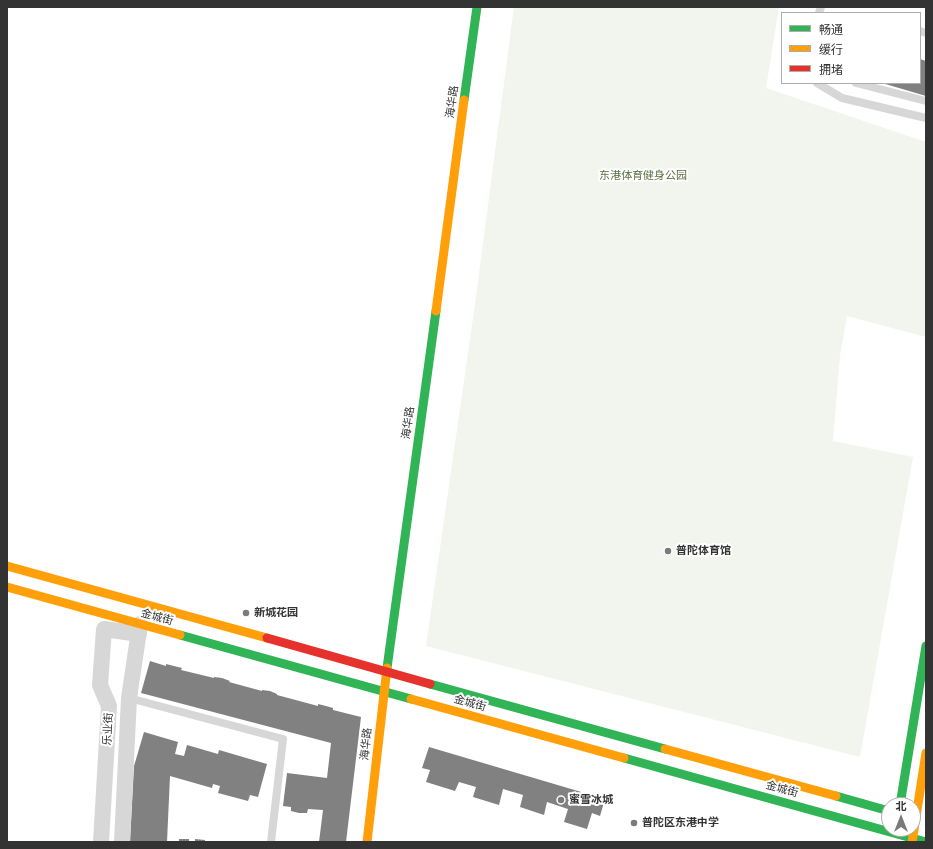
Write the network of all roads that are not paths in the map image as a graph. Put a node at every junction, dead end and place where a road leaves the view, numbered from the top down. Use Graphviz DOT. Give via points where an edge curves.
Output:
graph roads {
  1 [pos="477,7"];
  2 [pos="819,84"];
  3 [pos="860,84"];
  4 [pos="926,101"];
  5 [pos="926,118"];
  6 [pos="7,566"];
  7 [pos="7,587"];
  8 [pos="140,629"];
  9 [pos="926,646"];
  10 [pos="387,672"];
  11 [pos="384,692"];
  12 [pos="129,698"];
  13 [pos="926,753"];
  14 [pos="901,797"];
  15 [pos="918,797"];
  16 [pos="881,809"];
  17 [pos="881,831"];
  18 [pos="902,837"];
  19 [pos="912,840"];
  20 [pos="101,842"];
  21 [pos="122,842"];
  22 [pos="271,842"];
  23 [pos="368,842"];
  24 [pos="926,842"];
  1 -- 10 [label="main road, 海华路"];
  2 -- 5 [label="lane" via="842,98"];
  3 -- 4 [label="lane"];
  6 -- 10 [label="main road, 金城街"];
  7 -- 8 [label="main road, 金城街"];
  8 -- 11 [label="main road, 金城街"];
  8 -- 12 [label="street, 乐业街"];
  8 -- 20 [label="street, 乐业街" via="104,629 100,685 109,706"];
  9 -- 14 [label="main road"];
  10 -- 11 [label="main road, 海华路"];
  10 -- 16 [label="main road, 金城街"];
  11 -- 17 [label="main road, 金城街"];
  11 -- 23 [label="main road, 海华路"];
  12 -- 21 [label="street, 乐业街"];
  12 -- 22 [label="lane" via="284,739"];
  13 -- 15 [label="main road"];
  18 -- 19 [label="main road, 金城街"];
  19 -- 24 [label="main road, 金城街"];
}
